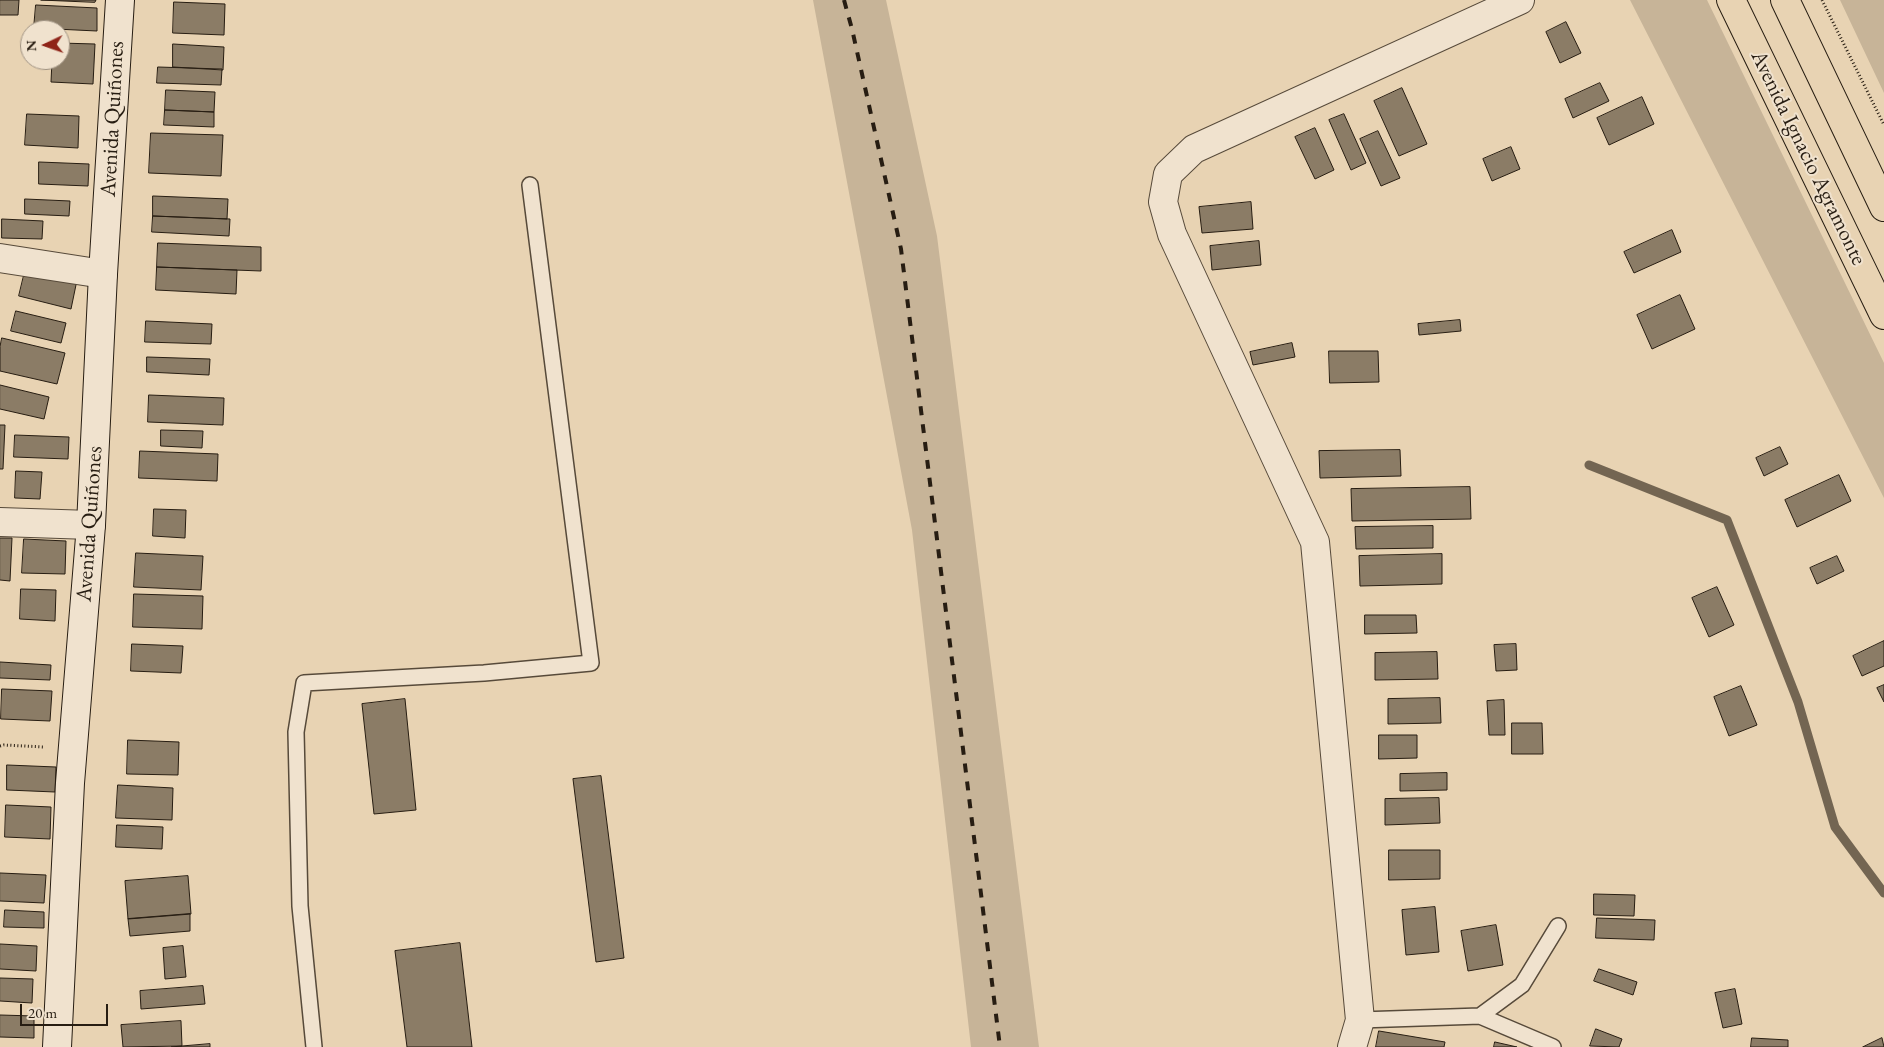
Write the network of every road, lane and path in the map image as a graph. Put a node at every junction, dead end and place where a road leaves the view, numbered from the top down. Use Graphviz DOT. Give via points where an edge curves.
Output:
graph roads {
  1 [pos="120,0"];
  2 [pos="1520,0"];
  3 [pos="1731,0"];
  4 [pos="1784,0"];
  5 [pos="1822,0"];
  6 [pos="1884,125"];
  7 [pos="530,185"];
  8 [pos="1884,207"];
  9 [pos="0,258"];
  10 [pos="103,274"];
  11 [pos="1884,315"];
  12 [pos="0,522"];
  13 [pos="91,525"];
  14 [pos="0,746"];
  15 [pos="73,748"];
  16 [pos="1558,926"];
  17 [pos="1480,1016"];
  18 [pos="1360,1020"];
  19 [pos="57,1047"];
  20 [pos="314,1047"];
  21 [pos="1352,1047"];
  22 [pos="1553,1047"];
  1 -- 10 [label="street, Avenida Quiñones"];
  2 -- 18 [label="street" via="1194,149 1168,174 1163,202 1172,234 1315,542"];
  3 -- 11 [label="main road, Avenida Ignacio Agramonte"];
  4 -- 8 [label="main road, Avenida Ignacio Agramonte"];
  5 -- 6 [label="path"];
  7 -- 20 [label="lane" via="590,663 484,673 304,683 296,732 300,906"];
  9 -- 10 [label="street"];
  10 -- 13 [label="street, Avenida Quiñones"];
  12 -- 13 [label="street"];
  13 -- 15 [label="street, Avenida Quiñones"];
  14 -- 15 [label="path"];
  15 -- 19 [label="street, Avenida Quiñones"];
  16 -- 17 [label="lane" via="1522,984"];
  17 -- 18 [label="lane"];
  17 -- 22 [label="lane"];
  18 -- 21 [label="street"];
}
